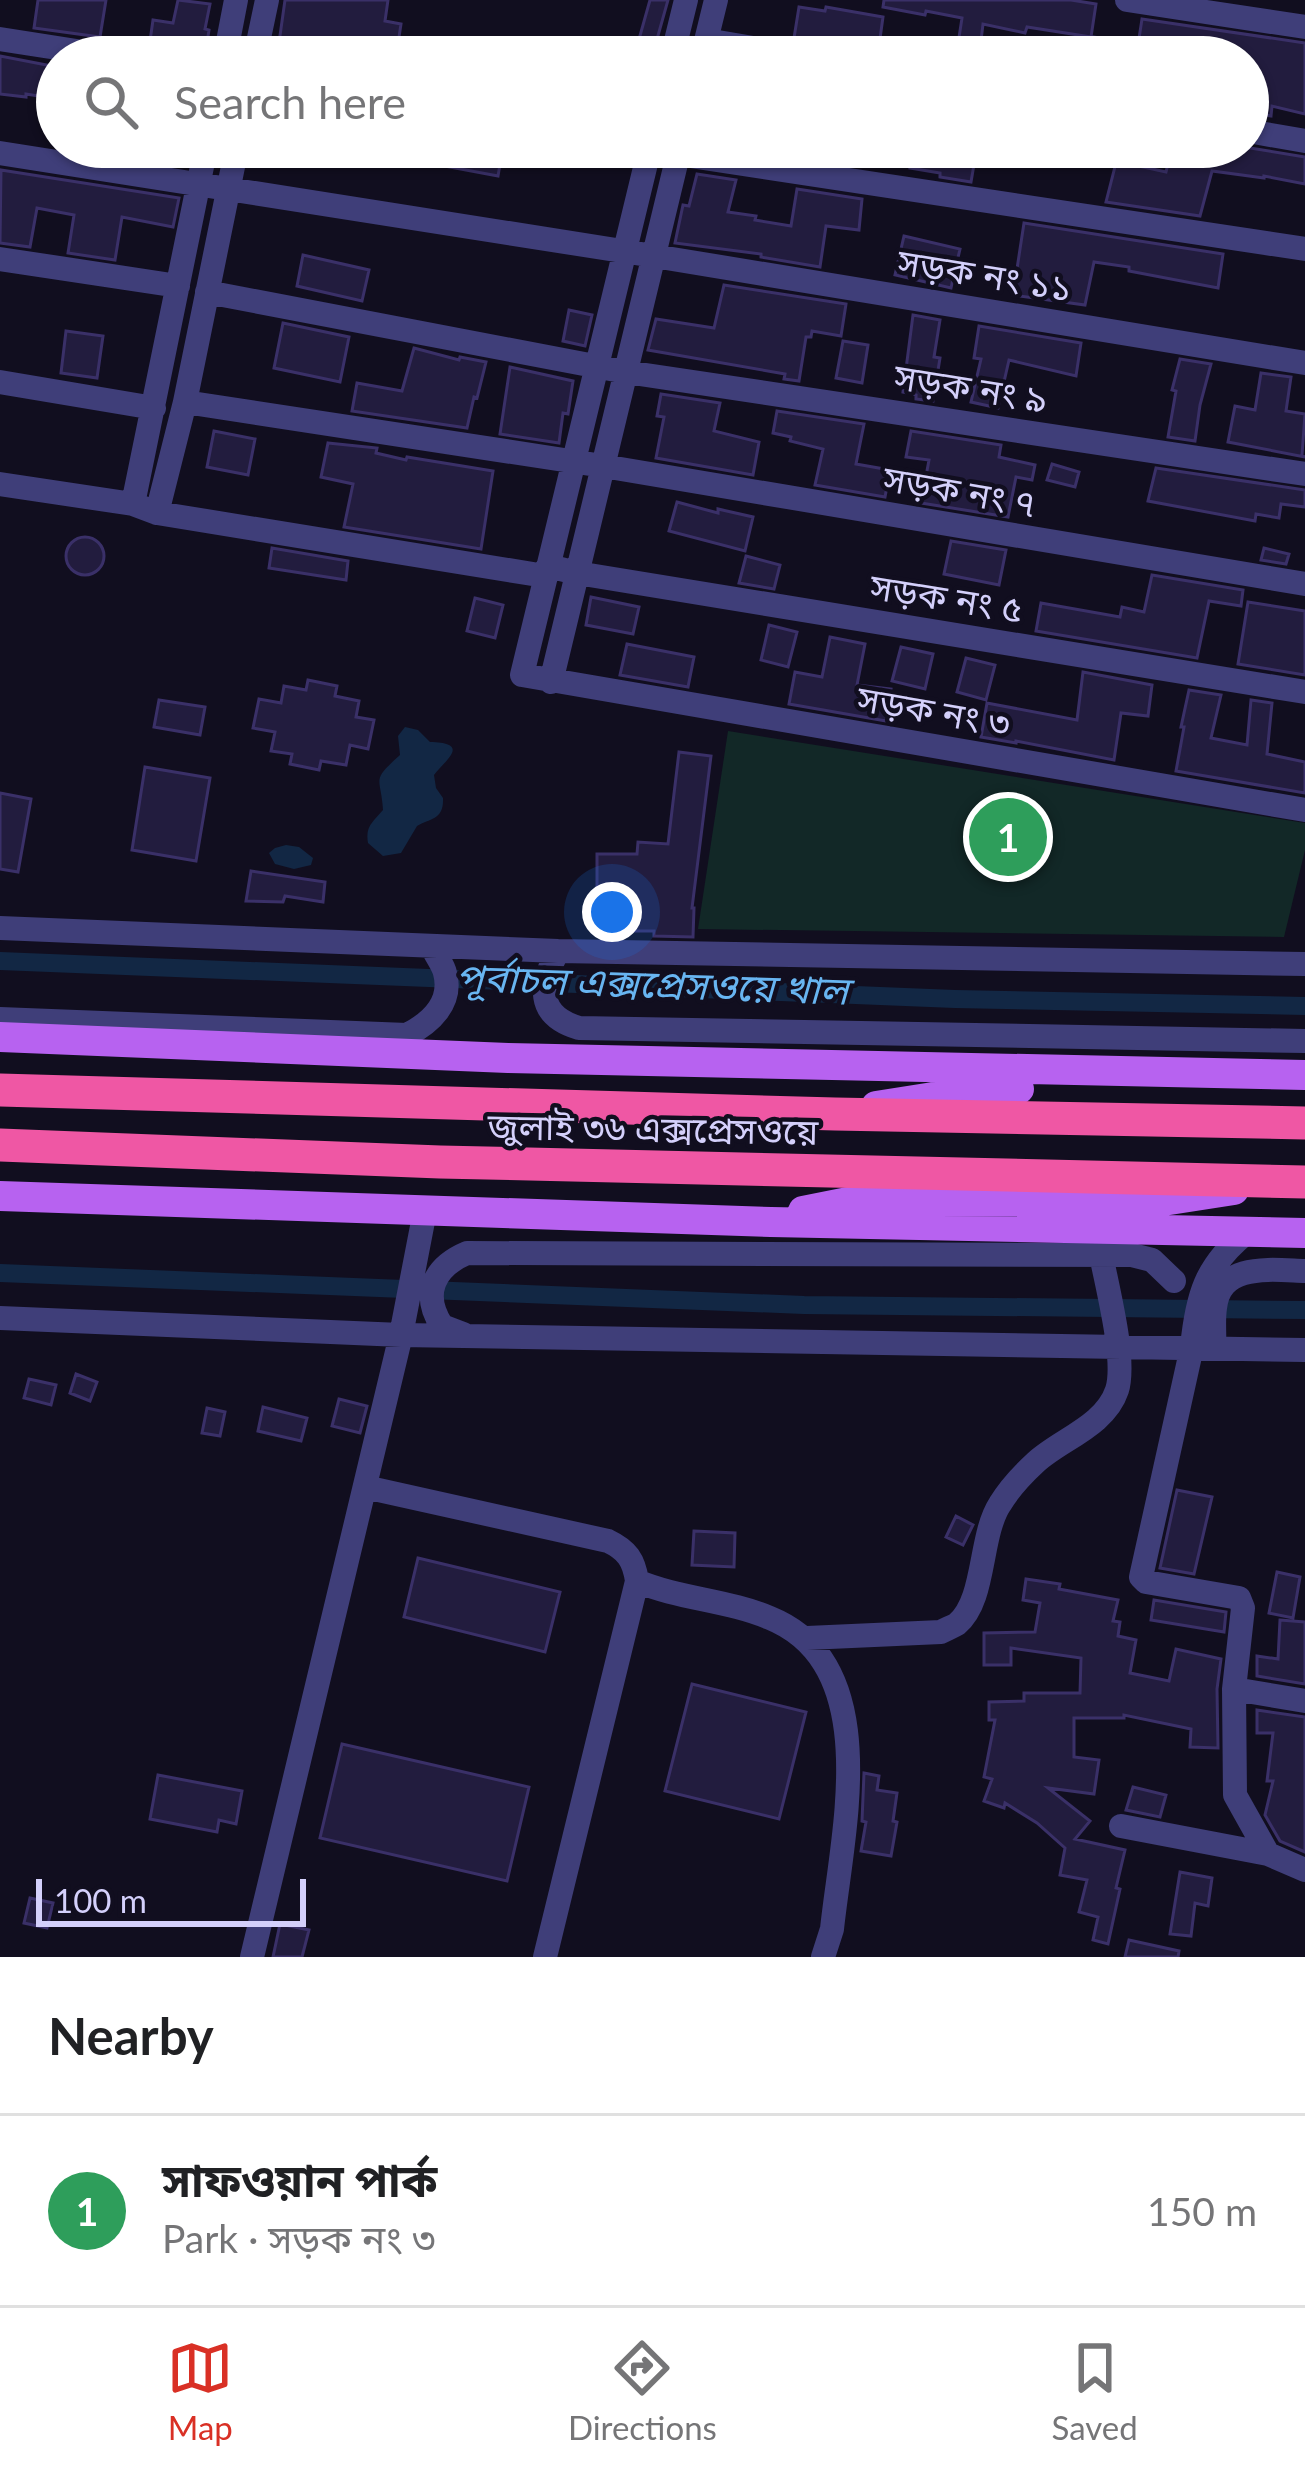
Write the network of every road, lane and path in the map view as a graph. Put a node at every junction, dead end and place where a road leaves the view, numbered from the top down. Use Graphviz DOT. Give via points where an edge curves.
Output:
graph roads {
  1 [pos="236,0"];
  2 [pos="267,0"];
  3 [pos="686,0"];
  4 [pos="716,0"];
  5 [pos="1126,0"];
  6 [pos="1305,26"];
  7 [pos="229,36"];
  8 [pos="259,36"];
  9 [pos="677,36"];
  10 [pos="707,36"];
  11 [pos="0,39"];
  12 [pos="36,45"];
  13 [pos="1269,135"];
  14 [pos="1305,141"];
  15 [pos="0,153"];
  16 [pos="36,159"];
  17 [pos="96,168"];
  18 [pos="201,168"];
  19 [pos="232,168"];
  20 [pos="640,168"];
  21 [pos="675,168"];
  22 [pos="788,168"];
  23 [pos="198,184"];
  24 [pos="228,189"];
  25 [pos="1305,249"];
  26 [pos="625,251"];
  27 [pos="654,256"];
  28 [pos="0,259"];
  29 [pos="178,286"];
  30 [pos="207,292"];
  31 [pos="1305,363"];
  32 [pos="597,366"];
  33 [pos="626,372"];
  34 [pos="0,382"];
  35 [pos="184,402"];
  36 [pos="154,408"];
  37 [pos="574,462"];
  38 [pos="603,466"];
  39 [pos="1305,474"];
  40 [pos="0,484"];
  41 [pos="145,509"];
  42 [pos="546,571"];
  43 [pos="577,573"];
  44 [pos="1305,584"];
  45 [pos="551,682"];
  46 [pos="1305,692"];
  47 [pos="1305,810"];
  48 [pos="0,928"];
  49 [pos="432,946"];
  50 [pos="558,951"];
  51 [pos="1305,964"];
  52 [pos="0,1018"];
  53 [pos="0,1037"];
  54 [pos="1305,1041"];
  55 [pos="1238,1074"];
  56 [pos="1305,1075"];
  57 [pos="0,1090"];
  58 [pos="835,1114"];
  59 [pos="1305,1123"];
  60 [pos="0,1145"];
  61 [pos="1290,1182"];
  62 [pos="0,1196"];
  63 [pos="425,1211"];
  64 [pos="771,1222"];
  65 [pos="1097,1230"];
  66 [pos="1132,1230"];
  67 [pos="1246,1232"];
  68 [pos="1305,1233"];
  69 [pos="1174,1269"];
  70 [pos="1305,1271"];
  71 [pos="1195,1313"];
  72 [pos="0,1318"];
  73 [pos="404,1323"];
  74 [pos="469,1336"];
  75 [pos="1203,1348"];
  76 [pos="1305,1350"];
  77 [pos="365,1487"];
  78 [pos="637,1581"];
  79 [pos="807,1638"];
  80 [pos="1234,1689"];
  81 [pos="1305,1701"];
  82 [pos="1121,1826"];
  83 [pos="1268,1854"];
  84 [pos="1305,1870"];
  85 [pos="252,1957"];
  86 [pos="544,1957"];
  87 [pos="824,1957"];
  1 -- 7 [label="street"];
  2 -- 8 [label="street"];
  3 -- 9 [label="street"];
  4 -- 10 [label="street"];
  5 -- 6 [label="street"];
  11 -- 12 [label="street"];
  13 -- 14 [label="street"];
  15 -- 16 [label="street, সড়ক নং ১১"];
  17 -- 23 [label="street, সড়ক নং ১১"];
  18 -- 23 [label="street"];
  19 -- 24 [label="street"];
  20 -- 26 [label="street"];
  21 -- 27 [label="street"];
  22 -- 25 [label="street"];
  23 -- 24 [label="street, সড়ক নং ১১"];
  23 -- 29 [label="street"];
  24 -- 26 [label="street, সড়ক নং ১১"];
  24 -- 30 [label="street"];
  26 -- 27 [label="street, সড়ক নং ১১"];
  26 -- 32 [label="street"];
  27 -- 31 [label="street, সড়ক নং ১১"];
  27 -- 33 [label="street"];
  28 -- 29 [label="street"];
  29 -- 36 [label="street"];
  30 -- 32 [label="street, সড়ক নং ৯"];
  30 -- 35 [label="street"];
  32 -- 33 [label="street, সড়ক নং ৯"];
  32 -- 37 [label="street"];
  33 -- 38 [label="street"];
  33 -- 39 [label="street, সড়ক নং ৯"];
  34 -- 36 [label="street"];
  35 -- 37 [label="street, সড়ক নং ৭"];
  35 -- 41 [label="street"];
  36 -- 41 [label="street"];
  37 -- 38 [label="street, সড়ক নং ৭"];
  37 -- 42 [label="street"];
  38 -- 43 [label="street"];
  38 -- 44 [label="street, সড়ক নং ৭"];
  40 -- 41 [label="street, সড়ক নং ৫"];
  41 -- 42 [label="street, সড়ক নং ৫"];
  42 -- 43 [label="street, সড়ক নং ৫"];
  42 -- 45 [label="street, সড়ক নং ৩" via="522,675"];
  43 -- 45 [label="street"];
  43 -- 46 [label="street, সড়ক নং ৫"];
  45 -- 47 [label="street, সড়ক নং ৩"];
  48 -- 49 [label="street"];
  49 -- 50 [label="street"];
  49 -- 52 [label="street" via="445,993 428,1024 407,1035"];
  50 -- 51 [label="street"];
  50 -- 54 [label="street" via="544,992 549,1010 579,1028"];
  53 -- 55 [label="main road"];
  55 -- 56 [label="main road"];
  55 -- 58 [label="main road" via="1115,1089 984,1089"];
  57 -- 58 [label="highway, জুলাই ৩৬ এক্সপ্রেসওয়ে"];
  58 -- 59 [label="highway, জুলাই ৩৬ এক্সপ্রেসওয়ে"];
  60 -- 61 [label="highway, জুলাই ৩৬ এক্সপ্রেসওয়ে"];
  61 -- 64 [label="main road" via="1162,1201 848,1202"];
  62 -- 63 [label="main road"];
  63 -- 64 [label="main road"];
  63 -- 73 [label="street"];
  64 -- 65 [label="main road"];
  65 -- 66 [label="main road"];
  65 -- 79 [label="street" via="1118,1346 1117,1391 998,1505 959,1623 940,1632"];
  66 -- 67 [label="main road"];
  66 -- 69 [label="street" via="1155,1243"];
  67 -- 68 [label="main road"];
  67 -- 71 [label="street" via="1220,1256"];
  69 -- 71 [label="street" via="1190,1279"];
  69 -- 74 [label="street" via="1132,1255 467,1253 449,1260 431,1305 442,1326"];
  70 -- 75 [label="street" via="1237,1274 1215,1303"];
  71 -- 75 [label="street"];
  72 -- 73 [label="street"];
  73 -- 74 [label="street"];
  73 -- 77 [label="street"];
  74 -- 75 [label="street"];
  75 -- 76 [label="street"];
  75 -- 80 [label="street" via="1141,1577 1239,1598"];
  77 -- 78 [label="street" via="608,1541 624,1549"];
  77 -- 85 [label="street"];
  78 -- 79 [label="street" via="771,1618"];
  78 -- 86 [label="street"];
  79 -- 87 [label="street" via="829,1670 850,1749"];
  80 -- 81 [label="street"];
  80 -- 83 [label="street" via="1235,1795"];
  82 -- 83 [label="street"];
  83 -- 84 [label="street"];
}
